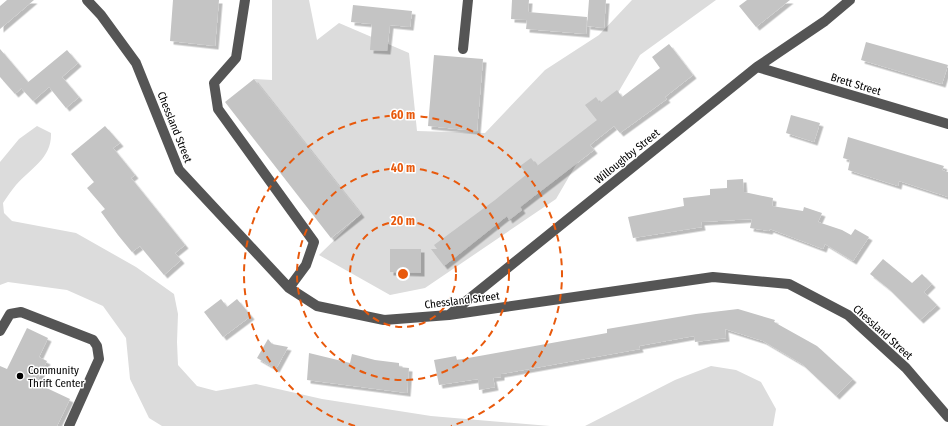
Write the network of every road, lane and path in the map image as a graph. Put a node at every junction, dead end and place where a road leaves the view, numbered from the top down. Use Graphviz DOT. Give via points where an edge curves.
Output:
graph roads {
  1 [pos="87,0"];
  2 [pos="245,0"];
  3 [pos="468,0"];
  4 [pos="850,0"];
  5 [pos="463,49"];
  6 [pos="757,66"];
  7 [pos="948,124"];
  8 [pos="289,288"];
  9 [pos="449,315"];
  10 [pos="0,331"];
  11 [pos="948,417"];
  12 [pos="69,426"];
  1 -- 8 [label="street, Chessland Street" via="136,63 180,170"];
  2 -- 8 [label="street" via="236,58 214,83 218,109 314,242 306,265"];
  3 -- 5 [label="street"];
  4 -- 6 [label="street, Willoughby Street" via="825,21"];
  6 -- 7 [label="street, Brett Street"];
  6 -- 9 [label="street, Willoughby Street"];
  8 -- 9 [label="street, Chessland Street" via="317,306 384,320"];
  9 -- 11 [label="street, Chessland Street" via="713,276 789,284 848,315 906,368"];
  10 -- 12 [label="street" via="10,314 21,312 93,340 99,353 99,360"];
}
